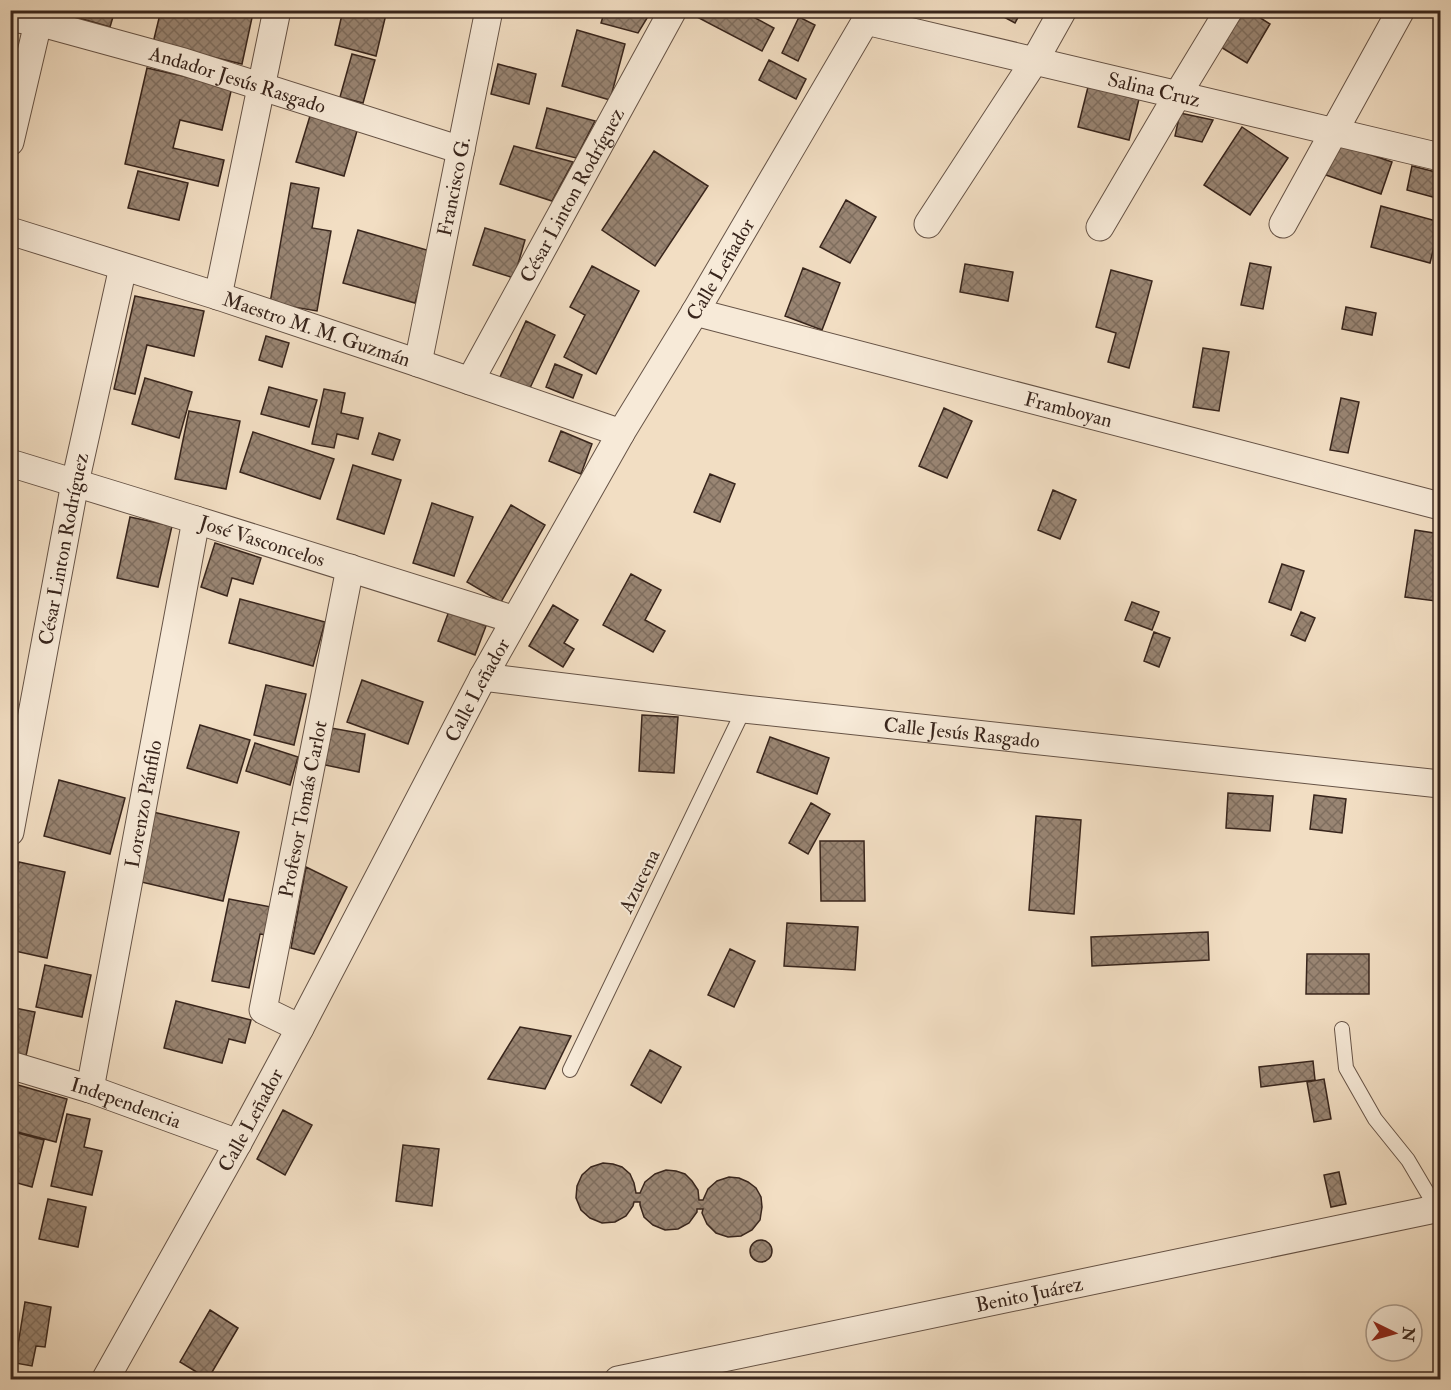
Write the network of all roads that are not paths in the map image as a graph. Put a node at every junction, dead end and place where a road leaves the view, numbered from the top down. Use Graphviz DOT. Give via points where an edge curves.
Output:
graph roads {
  1 [pos="277,10"];
  2 [pos="489,10"];
  3 [pos="673,10"];
  4 [pos="1063,10"];
  5 [pos="1229,10"];
  6 [pos="1401,10"];
  7 [pos="40,16"];
  8 [pos="869,16"];
  9 [pos="10,18"];
  10 [pos="1035,60"];
  11 [pos="261,87"];
  12 [pos="1178,94"];
  13 [pos="1334,132"];
  14 [pos="10,141"];
  15 [pos="461,150"];
  16 [pos="1440,157"];
  17 [pos="928,224"];
  18 [pos="1283,224"];
  19 [pos="1100,227"];
  20 [pos="10,231"];
  21 [pos="123,267"];
  22 [pos="218,296"];
  23 [pos="695,312"];
  24 [pos="418,363"];
  25 [pos="471,381"];
  26 [pos="621,433"];
  27 [pos="10,463"];
  28 [pos="75,483"];
  29 [pos="1440,506"];
  30 [pos="196,520"];
  31 [pos="350,568"];
  32 [pos="515,620"];
  33 [pos="483,677"];
  34 [pos="744,710"];
  35 [pos="1440,784"];
  36 [pos="10,832"];
  37 [pos="300,1028"];
  38 [pos="1342,1029"];
  39 [pos="10,1065"];
  40 [pos="570,1070"];
  41 [pos="90,1089"];
  42 [pos="238,1143"];
  43 [pos="1439,1208"];
  44 [pos="105,1380"];
  45 [pos="618,1380"];
  1 -- 11 [label="street"];
  2 -- 15 [label="street, Francisco G."];
  3 -- 25 [label="street, César Linton Rodríguez"];
  4 -- 10 [label="street"];
  5 -- 12 [label="street"];
  6 -- 13 [label="street"];
  7 -- 9 [label="street, Andador Jesús Rasgado"];
  7 -- 11 [label="street, Andador Jesús Rasgado"];
  7 -- 14 [label="street"];
  8 -- 10 [label="street, Salina Cruz"];
  8 -- 23 [label="street, Calle Leñador"];
  10 -- 12 [label="street, Salina Cruz"];
  10 -- 17 [label="street"];
  11 -- 15 [label="street, Andador Jesús Rasgado"];
  11 -- 22 [label="street"];
  12 -- 13 [label="street, Salina Cruz"];
  12 -- 19 [label="street"];
  13 -- 16 [label="street, Salina Cruz"];
  13 -- 18 [label="street"];
  15 -- 24 [label="street, Francisco G."];
  20 -- 21 [label="street, Maestro M. M. Guzmán"];
  21 -- 22 [label="street, Maestro M. M. Guzmán"];
  21 -- 28 [label="street, César Linton Rodríguez"];
  22 -- 24 [label="street, Maestro M. M. Guzmán"];
  23 -- 26 [label="street, Calle Leñador"];
  23 -- 29 [label="street, Framboyan"];
  24 -- 25 [label="street, Maestro M. M. Guzmán"];
  25 -- 26 [label="street, Maestro M. M. Guzmán"];
  26 -- 32 [label="street, Calle Leñador"];
  27 -- 28 [label="street, José Vasconcelos"];
  28 -- 30 [label="street, José Vasconcelos"];
  28 -- 36 [label="street, César Linton Rodríguez"];
  30 -- 31 [label="street, José Vasconcelos"];
  30 -- 41 [label="street, Lorenzo Pánfilo"];
  31 -- 32 [label="street, José Vasconcelos"];
  31 -- 37 [label="street, Profesor Tomás Carlot" via="263,1010"];
  32 -- 33 [label="street, Calle Leñador"];
  33 -- 34 [label="street, Calle Jesús Rasgado"];
  33 -- 37 [label="street, Calle Leñador"];
  34 -- 35 [label="street, Calle Jesús Rasgado"];
  34 -- 40 [label="lane, Azucena"];
  37 -- 42 [label="street, Calle Leñador"];
  38 -- 43 [label="lane" via="1346,1068 1375,1119"];
  39 -- 41 [label="street, Independencia"];
  41 -- 42 [label="street, Independencia"];
  42 -- 44 [label="street, Calle Leñador"];
  43 -- 45 [label="street, Benito Juárez"];
}
